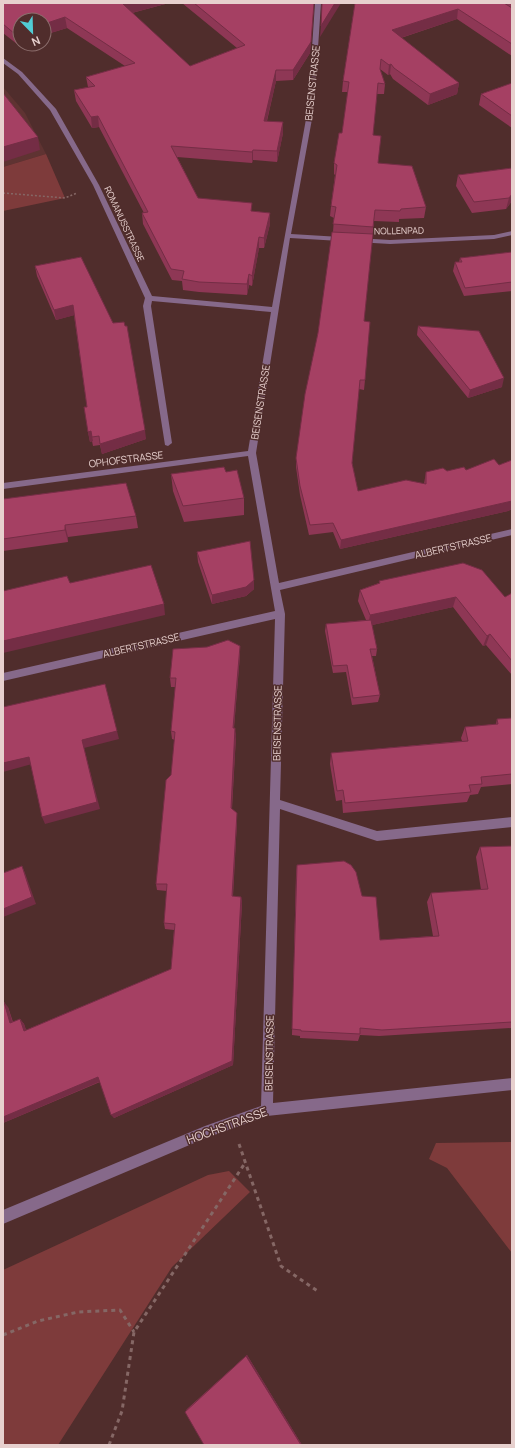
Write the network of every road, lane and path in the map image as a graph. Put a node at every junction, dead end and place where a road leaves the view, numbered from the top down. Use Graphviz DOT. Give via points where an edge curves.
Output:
graph roads {
  1 [pos="318,3"];
  2 [pos="3,60"];
  3 [pos="96,186"];
  4 [pos="3,193"];
  5 [pos="512,233"];
  6 [pos="287,236"];
  7 [pos="149,298"];
  8 [pos="275,310"];
  9 [pos="168,443"];
  10 [pos="252,454"];
  11 [pos="3,486"];
  12 [pos="512,532"];
  13 [pos="276,587"];
  14 [pos="280,614"];
  15 [pos="3,677"];
  16 [pos="275,803"];
  17 [pos="512,822"];
  18 [pos="512,1084"];
  19 [pos="268,1110"];
  20 [pos="232,1123"];
  21 [pos="245,1163"];
  22 [pos="3,1217"];
  23 [pos="319,1292"];
  24 [pos="134,1332"];
  25 [pos="3,1335"];
  26 [pos="109,1445"];
  1 -- 6 [label="street, BEISENSTRASSE" via="311,108"];
  2 -- 3 [label="street, ROMANUSSTRASSE" via="20,73 53,108"];
  3 -- 4 [label="path" via="66,198"];
  3 -- 7 [label="street, ROMANUSSTRASSE"];
  5 -- 6 [label="street, NOLLENPAD" via="494,237 390,242"];
  6 -- 8 [label="street, BEISENSTRASSE"];
  7 -- 8 [label="street"];
  7 -- 9 [label="street" via="147,306"];
  8 -- 10 [label="street, BEISENSTRASSE"];
  10 -- 11 [label="street, OPHOFSTRASSE"];
  10 -- 13 [label="street, BEISENSTRASSE"];
  12 -- 13 [label="street, ALBERTSTRASSE"];
  13 -- 14 [label="street, BEISENSTRASSE"];
  14 -- 15 [label="street, ALBERTSTRASSE"];
  14 -- 16 [label="street, BEISENSTRASSE"];
  16 -- 17 [label="street" via="377,836"];
  16 -- 19 [label="street, BEISENSTRASSE"];
  18 -- 19 [label="street, HOCHSTRASSE" via="472,1086"];
  19 -- 20 [label="street, HOCHSTRASSE"];
  20 -- 21 [label="path"];
  20 -- 22 [label="street, HOCHSTRASSE"];
  21 -- 23 [label="path" via="281,1266"];
  21 -- 24 [label="path"];
  24 -- 25 [label="path" via="120,1310 78,1312 38,1322"];
  24 -- 26 [label="path" via="122,1411"];
}
